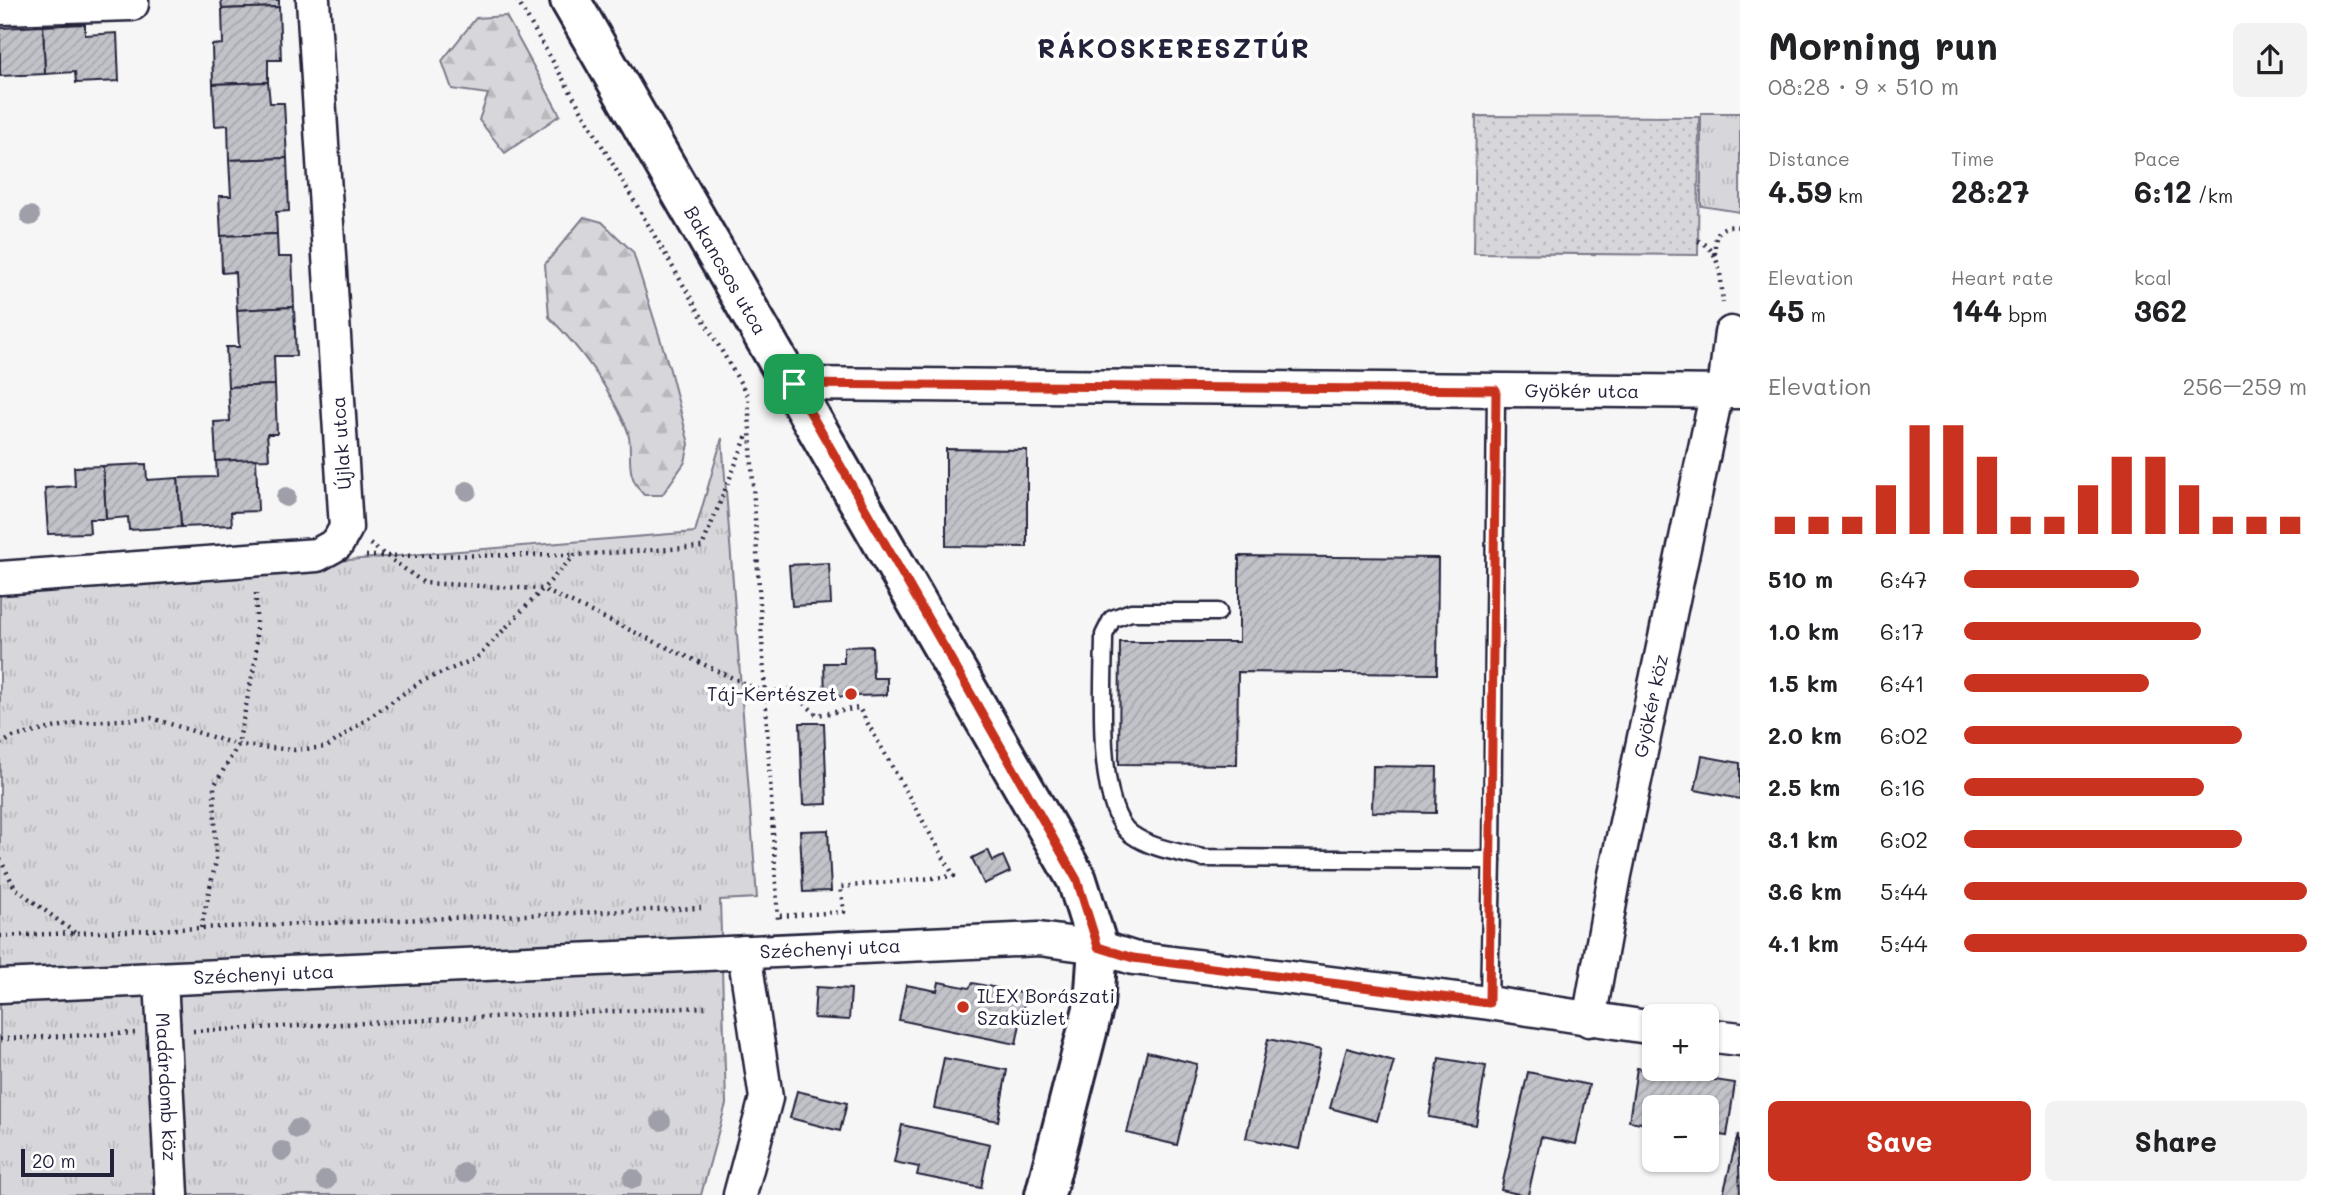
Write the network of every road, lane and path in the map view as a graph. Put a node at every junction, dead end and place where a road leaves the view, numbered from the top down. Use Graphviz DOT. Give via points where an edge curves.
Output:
graph roads {
  1 [pos="132,0"];
  2 [pos="313,0"];
  3 [pos="517,0"];
  4 [pos="570,0"];
  5 [pos="0,8"];
  6 [pos="1740,227"];
  7 [pos="1698,241"];
  8 [pos="1715,255"];
  9 [pos="1731,333"];
  10 [pos="794,384"];
  11 [pos="1496,390"];
  12 [pos="1727,391"];
  13 [pos="750,429"];
  14 [pos="346,528"];
  15 [pos="317,555"];
  16 [pos="575,555"];
  17 [pos="385,556"];
  18 [pos="254,560"];
  19 [pos="0,578"];
  20 [pos="542,589"];
  21 [pos="1218,612"];
  22 [pos="765,692"];
  23 [pos="0,744"];
  24 [pos="238,745"];
  25 [pos="0,859"];
  26 [pos="1492,860"];
  27 [pos="701,908"];
  28 [pos="778,916"];
  29 [pos="201,928"];
  30 [pos="76,933"];
  31 [pos="0,936"];
  32 [pos="1098,947"];
  33 [pos="780,951"];
  34 [pos="744,952"];
  35 [pos="161,979"];
  36 [pos="0,986"];
  37 [pos="1489,1003"];
  38 [pos="705,1007"];
  39 [pos="1589,1020"];
  40 [pos="1642,1027"];
  41 [pos="164,1032"];
  42 [pos="1719,1037"];
  43 [pos="0,1039"];
  44 [pos="1740,1039"];
  45 [pos="172,1195"];
  46 [pos="740,1195"];
  47 [pos="1045,1195"];
  1 -- 5 [label="street" via="132,4"];
  2 -- 14 [label="street, Újlak utca"];
  3 -- 13 [label="path" via="748,396"];
  4 -- 10 [label="street, Bakancsos utca"];
  6 -- 8 [label="path" via="1718,230"];
  7 -- 8 [label="path" via="1708,244"];
  8 -- 9 [label="path" via="1724,319"];
  9 -- 12 [label="street, Gyökér köz"];
  10 -- 11 [label="street, Gyökér utca"];
  10 -- 32 [label="street, Bakancsos utca" via="1077,880"];
  11 -- 12 [label="street, Gyökér utca"];
  11 -- 26 [label="lane"];
  12 -- 39 [label="street, Gyökér köz" via="1615,875"];
  13 -- 16 [label="path" via="702,547"];
  13 -- 22 [label="path"];
  14 -- 15 [label="street" via="337,544"];
  14 -- 17 [label="path"];
  15 -- 17 [label="path"];
  15 -- 18 [label="street"];
  16 -- 17 [label="path"];
  16 -- 20 [label="path"];
  17 -- 20 [label="path" via="424,583"];
  18 -- 19 [label="street"];
  18 -- 24 [label="path" via="256,657"];
  20 -- 22 [label="path"];
  20 -- 24 [label="path" via="477,658 420,682 327,747 295,750"];
  21 -- 26 [label="lane" via="1131,612 1112,619 1104,635 1105,774 1111,803 1129,833 1158,848 1203,858"];
  22 -- 28 [label="path"];
  22 -- 28 [label="path" via="789,689 817,715 859,708 954,876 840,887 844,912"];
  23 -- 24 [label="path" via="75,723 151,718"];
  24 -- 29 [label="path" via="214,786 216,861"];
  25 -- 30 [label="path" via="15,888"];
  26 -- 37 [label="lane"];
  27 -- 29 [label="path"];
  28 -- 33 [label="path"];
  29 -- 30 [label="path"];
  30 -- 31 [label="path"];
  32 -- 33 [label="street, Széchenyi utca" via="1039,939"];
  32 -- 37 [label="street, Széchenyi utca" via="1133,958"];
  32 -- 47 [label="street" via="1094,1005"];
  33 -- 34 [label="street, Széchenyi utca"];
  34 -- 35 [label="street, Széchenyi utca"];
  34 -- 46 [label="street" via="766,1098"];
  35 -- 36 [label="street, Széchenyi utca"];
  35 -- 41 [label="street, Madárdomb köz"];
  37 -- 39 [label="street, Széchenyi utca"];
  38 -- 41 [label="path"];
  39 -- 40 [label="street, Széchenyi utca"];
  41 -- 43 [label="path"];
  41 -- 45 [label="street, Madárdomb köz"];
  42 -- 44 [label="street"];
}
